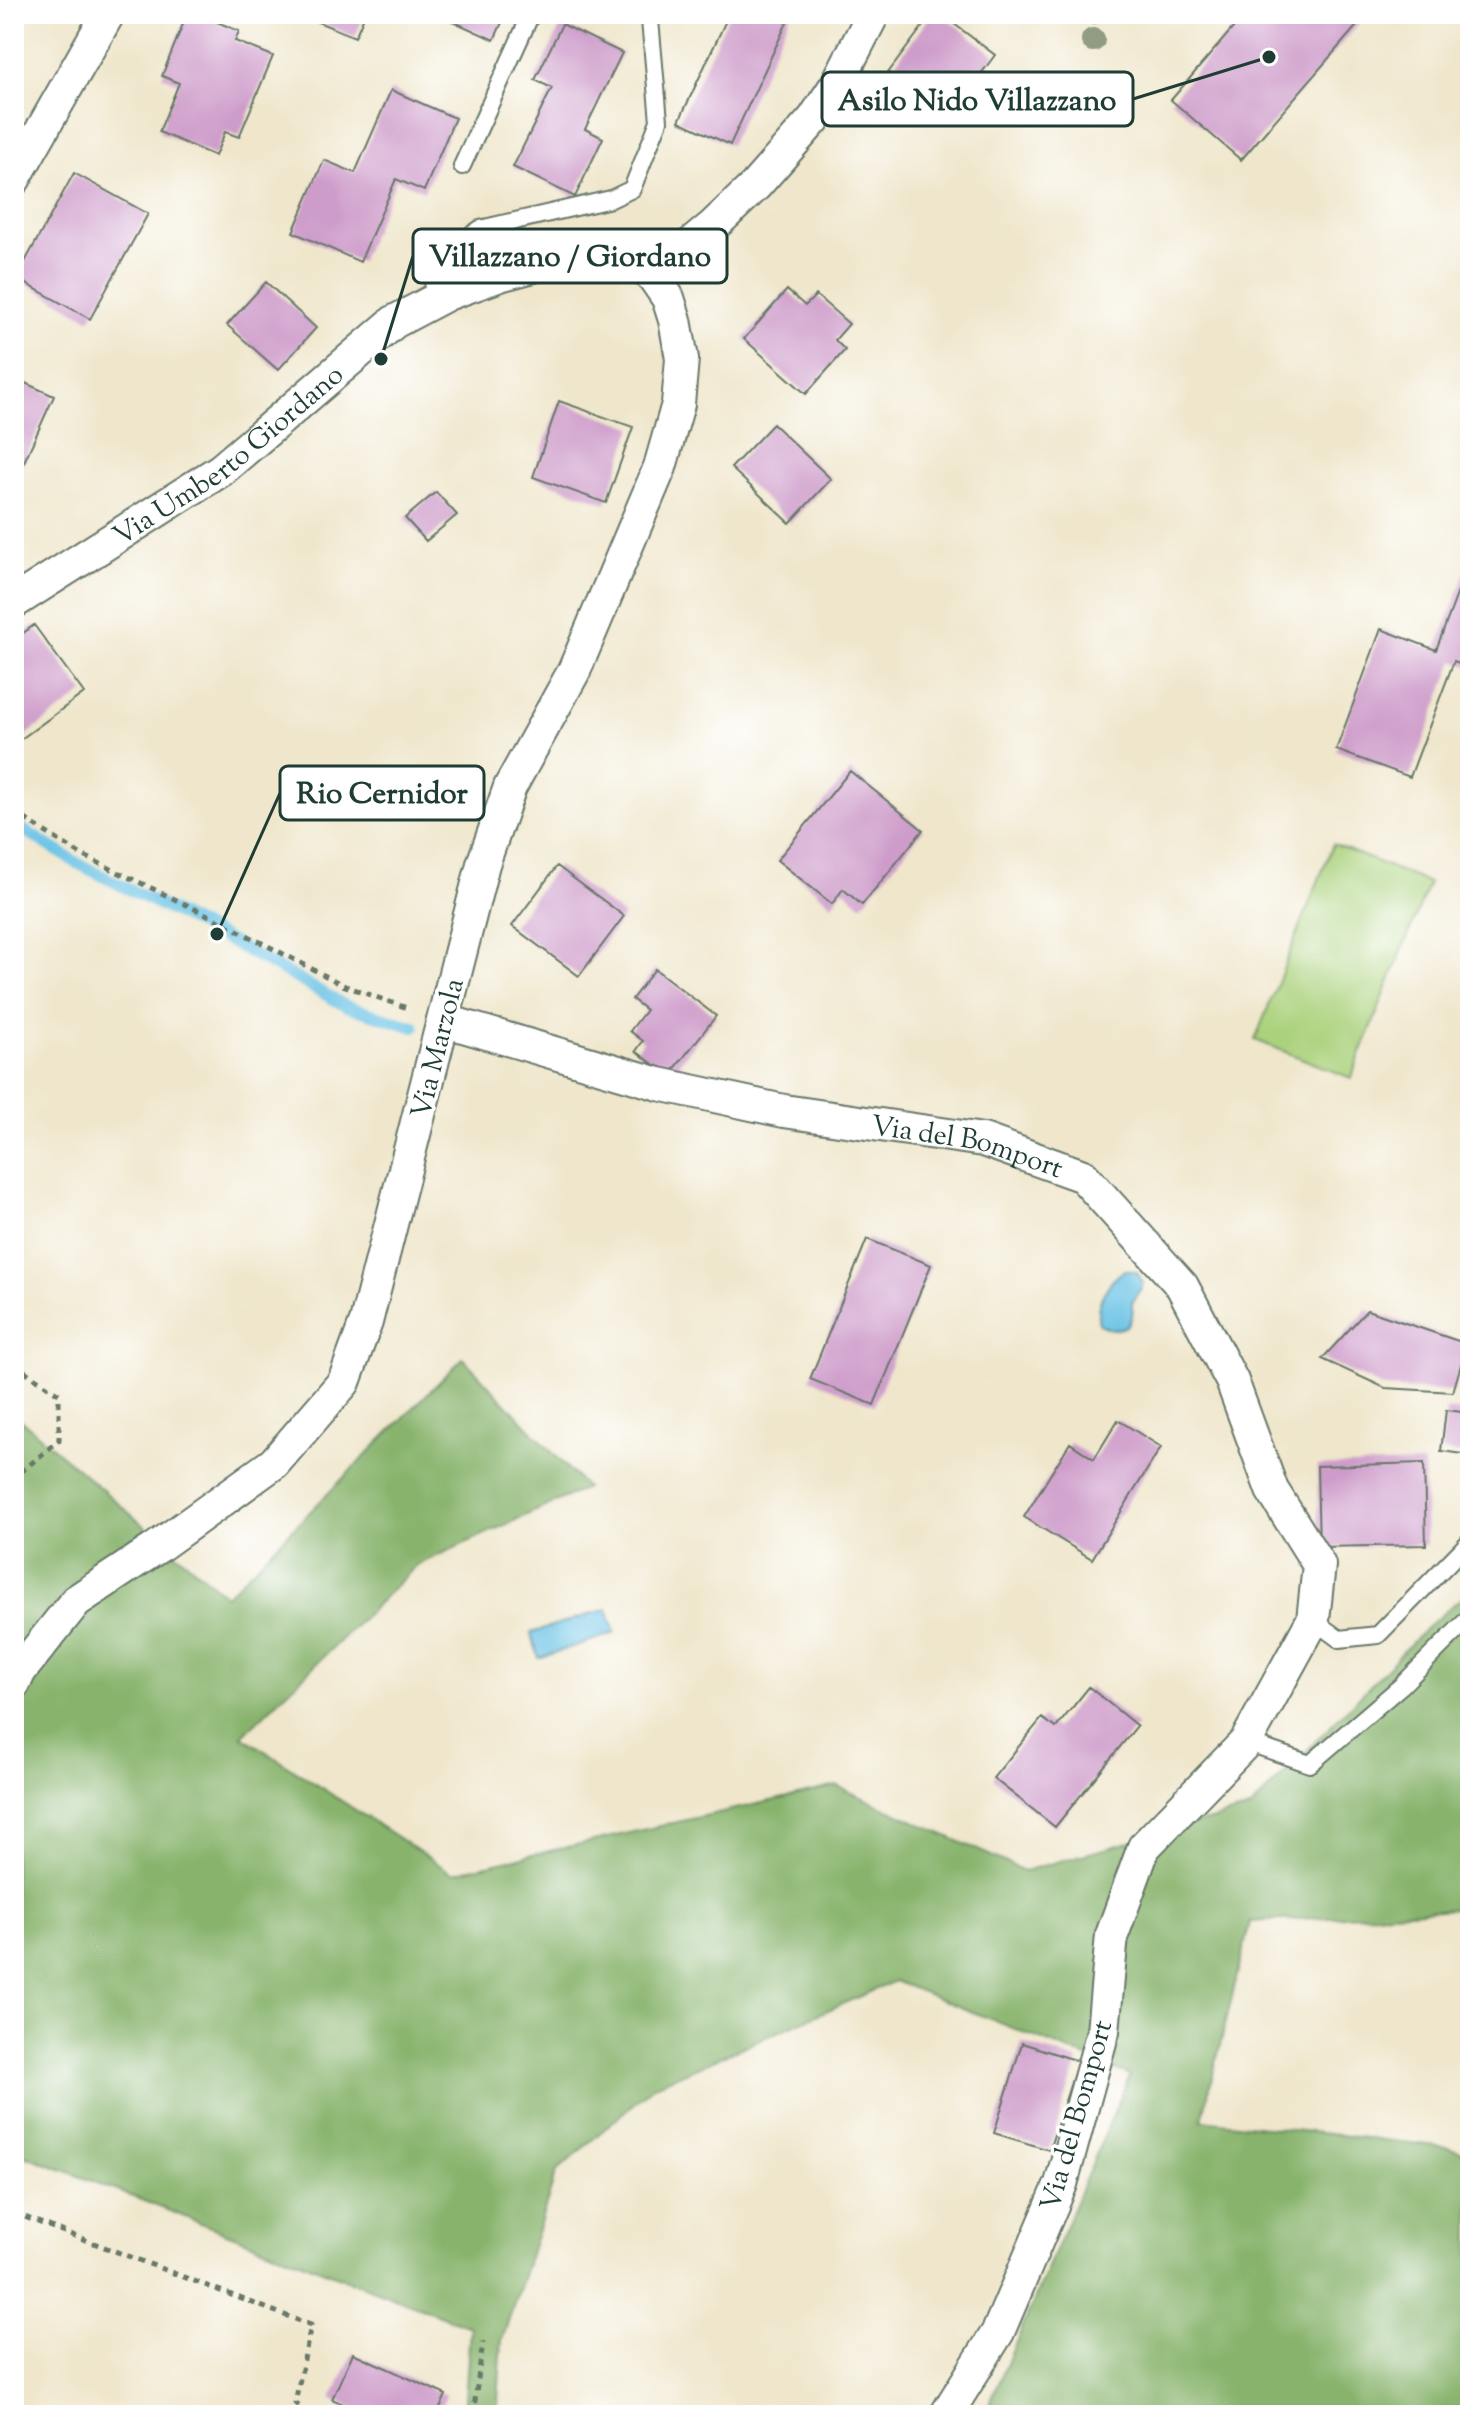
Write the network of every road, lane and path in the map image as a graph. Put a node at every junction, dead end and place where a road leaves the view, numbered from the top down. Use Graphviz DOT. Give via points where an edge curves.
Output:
graph roads {
  1 [pos="108,14"];
  2 [pos="531,14"];
  3 [pos="638,14"];
  4 [pos="873,14"];
  5 [pos="1078,14"];
  6 [pos="1094,14"];
  7 [pos="24,144"];
  8 [pos="462,166"];
  9 [pos="14,179"];
  10 [pos="660,287"];
  11 [pos="434,300"];
  12 [pos="14,602"];
  13 [pos="14,812"];
  14 [pos="443,1020"];
  15 [pos="14,1364"];
  16 [pos="14,1478"];
  17 [pos="1470,1541"];
  18 [pos="1470,1617"];
  19 [pos="1313,1620"];
  20 [pos="14,1683"];
  21 [pos="1246,1742"];
  22 [pos="14,2213"];
  23 [pos="483,2342"];
  24 [pos="309,2415"];
  25 [pos="473,2415"];
  26 [pos="946,2415"];
  1 -- 7 [label="street"];
  2 -- 8 [label="lane"];
  3 -- 11 [label="lane" via="650,20 659,121 632,189 611,199 480,229 444,254 433,270"];
  4 -- 10 [label="street" via="814,119"];
  5 -- 6 [label="lane"];
  7 -- 9 [label="street"];
  10 -- 11 [label="street, Via Umberto Giordano" via="637,264 620,257 578,254"];
  10 -- 14 [label="street, Via Marzola" via="675,320 682,359 678,404 660,467 574,671 510,787 483,864"];
  11 -- 12 [label="street, Via Umberto Giordano" via="394,322 221,470"];
  13 -- 14 [label="path" via="80,854 345,986"];
  14 -- 19 [label="street, Via del Bomport" via="659,1084 784,1111 983,1140 1083,1176 1182,1286 1232,1381 1272,1490 1319,1565"];
  14 -- 20 [label="street, Via Marzola" via="366,1322 344,1382 274,1463 76,1601"];
  15 -- 16 [label="path" via="59,1394 59,1440"];
  17 -- 19 [label="lane" via="1378,1635 1339,1639"];
  18 -- 21 [label="lane" via="1401,1686 1310,1764"];
  19 -- 21 [label="street, Via del Bomport"];
  21 -- 26 [label="street, Via del Bomport" via="1144,1847 1112,1935 1103,2031 1061,2184 998,2332"];
  22 -- 24 [label="path" via="311,2325 295,2403"];
  23 -- 25 [label="path"];
}
